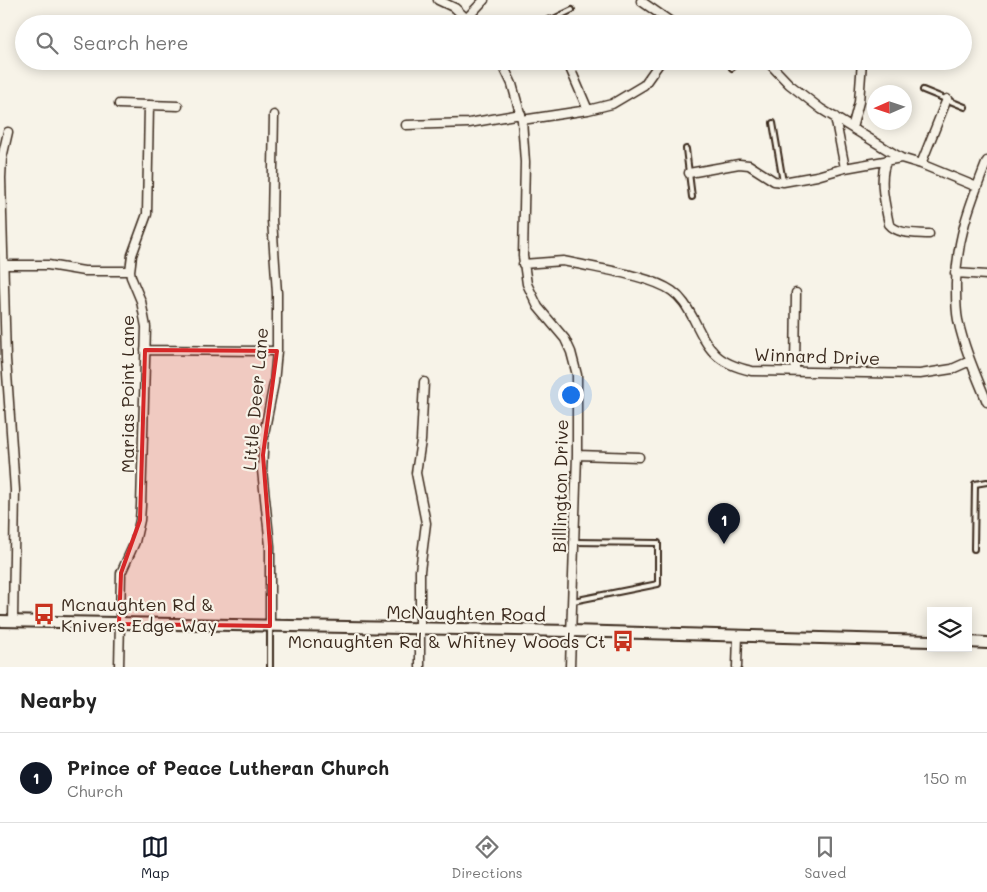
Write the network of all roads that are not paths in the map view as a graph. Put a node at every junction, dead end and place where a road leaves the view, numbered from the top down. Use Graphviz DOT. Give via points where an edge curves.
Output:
graph roads {
  1 [pos="438,0"];
  2 [pos="484,0"];
  3 [pos="640,1"];
  4 [pos="572,10"];
  5 [pos="463,15"];
  6 [pos="474,15"];
  7 [pos="562,15"];
  8 [pos="661,15"];
  9 [pos="505,70"];
  10 [pos="570,70"];
  11 [pos="655,70"];
  12 [pos="776,70"];
  13 [pos="861,70"];
  14 [pos="923,90"];
  15 [pos="947,99"];
  16 [pos="119,104"];
  17 [pos="149,105"];
  18 [pos="178,106"];
  19 [pos="965,107"];
  20 [pos="588,110"];
  21 [pos="274,115"];
  22 [pos="522,117"];
  23 [pos="835,118"];
  24 [pos="773,123"];
  25 [pos="406,125"];
  26 [pos="852,128"];
  27 [pos="8,132"];
  28 [pos="686,148"];
  29 [pos="901,158"];
  30 [pos="887,160"];
  31 [pos="987,161"];
  32 [pos="921,164"];
  33 [pos="845,168"];
  34 [pos="689,173"];
  35 [pos="783,182"];
  36 [pos="977,187"];
  37 [pos="692,197"];
  38 [pos="929,234"];
  39 [pos="524,264"];
  40 [pos="4,265"];
  41 [pos="130,271"];
  42 [pos="955,273"];
  43 [pos="987,275"];
  44 [pos="796,293"];
  45 [pos="3,334"];
  46 [pos="145,350"];
  47 [pos="276,351"];
  48 [pos="970,361"];
  49 [pos="795,371"];
  50 [pos="424,382"];
  51 [pos="987,402"];
  52 [pos="576,455"];
  53 [pos="639,457"];
  54 [pos="987,482"];
  55 [pos="574,542"];
  56 [pos="974,549"];
  57 [pos="573,602"];
  58 [pos="0,621"];
  59 [pos="13,621"];
  60 [pos="119,624"];
  61 [pos="270,626"];
  62 [pos="420,628"];
  63 [pos="572,631"];
  64 [pos="738,635"];
  65 [pos="927,641"];
  66 [pos="972,642"];
  67 [pos="987,643"];
  68 [pos="119,667"];
  69 [pos="270,667"];
  70 [pos="420,667"];
  71 [pos="570,667"];
  72 [pos="737,667"];
  1 -- 5 [label="street"];
  2 -- 6 [label="street"];
  3 -- 8 [label="street"];
  4 -- 7 [label="lane"];
  9 -- 22 [label="street, Billington Drive"];
  10 -- 20 [label="street"];
  11 -- 20 [label="street" via="644,85 628,96"];
  12 -- 23 [label="street"];
  13 -- 26 [label="street" via="859,102"];
  14 -- 15 [label="lane"];
  15 -- 19 [label="lane"];
  15 -- 32 [label="street"];
  16 -- 17 [label="street"];
  17 -- 18 [label="street"];
  17 -- 41 [label="street, Marias Point Lane" via="147,214 132,255"];
  20 -- 22 [label="street"];
  21 -- 47 [label="street, Little Deer Lane" via="272,220 277,293"];
  22 -- 25 [label="street"];
  22 -- 39 [label="street, Billington Drive"];
  23 -- 26 [label="street"];
  23 -- 33 [label="street"];
  24 -- 35 [label="lane"];
  26 -- 29 [label="street"];
  27 -- 40 [label="street" via="1,168"];
  28 -- 34 [label="lane"];
  29 -- 30 [label="street"];
  29 -- 32 [label="street"];
  30 -- 33 [label="street"];
  30 -- 38 [label="street" via="882,169 882,179 889,224 898,231"];
  31 -- 36 [label="street"];
  32 -- 36 [label="street"];
  33 -- 35 [label="street"];
  34 -- 35 [label="street" via="739,164"];
  34 -- 37 [label="lane"];
  36 -- 42 [label="street" via="960,236"];
  39 -- 49 [label="street, Winnard Drive" via="573,263 662,284 682,299 704,341 724,362 752,371"];
  39 -- 52 [label="street, Billington Drive" via="530,294 565,339 575,364"];
  40 -- 41 [label="street"];
  40 -- 45 [label="street"];
  41 -- 46 [label="street, Marias Point Lane" via="144,314"];
  42 -- 43 [label="street"];
  42 -- 48 [label="street" via="957,318"];
  44 -- 49 [label="street"];
  45 -- 59 [label="street" via="15,490"];
  46 -- 47 [label="street"];
  46 -- 60 [label="street, Marias Point Lane" via="140,520 135,542 120,573"];
  47 -- 61 [label="street, Little Deer Lane" via="262,462 270,546"];
  48 -- 49 [label="street, Winnard Drive" via="952,369 920,374"];
  48 -- 51 [label="street"];
  50 -- 62 [label="street" via="416,473 426,523 420,571"];
  52 -- 53 [label="street"];
  52 -- 55 [label="street, Billington Drive"];
  54 -- 56 [label="lane" via="976,484"];
  55 -- 57 [label="street, Billington Drive"];
  55 -- 57 [label="lane" via="658,543 658,584"];
  57 -- 63 [label="street, Billington Drive"];
  58 -- 59 [label="street, McNaughten Road"];
  59 -- 60 [label="street, McNaughten Road"];
  60 -- 61 [label="street, McNaughten Road"];
  60 -- 68 [label="street, Marias Point Lane"];
  61 -- 62 [label="street, McNaughten Road"];
  61 -- 69 [label="lane"];
  62 -- 63 [label="street, McNaughten Road"];
  62 -- 70 [label="street"];
  63 -- 64 [label="street, McNaughten Road"];
  63 -- 71 [label="street, Billington Drive"];
  64 -- 65 [label="street, McNaughten Road"];
  64 -- 72 [label="street"];
  66 -- 67 [label="street"];
}
